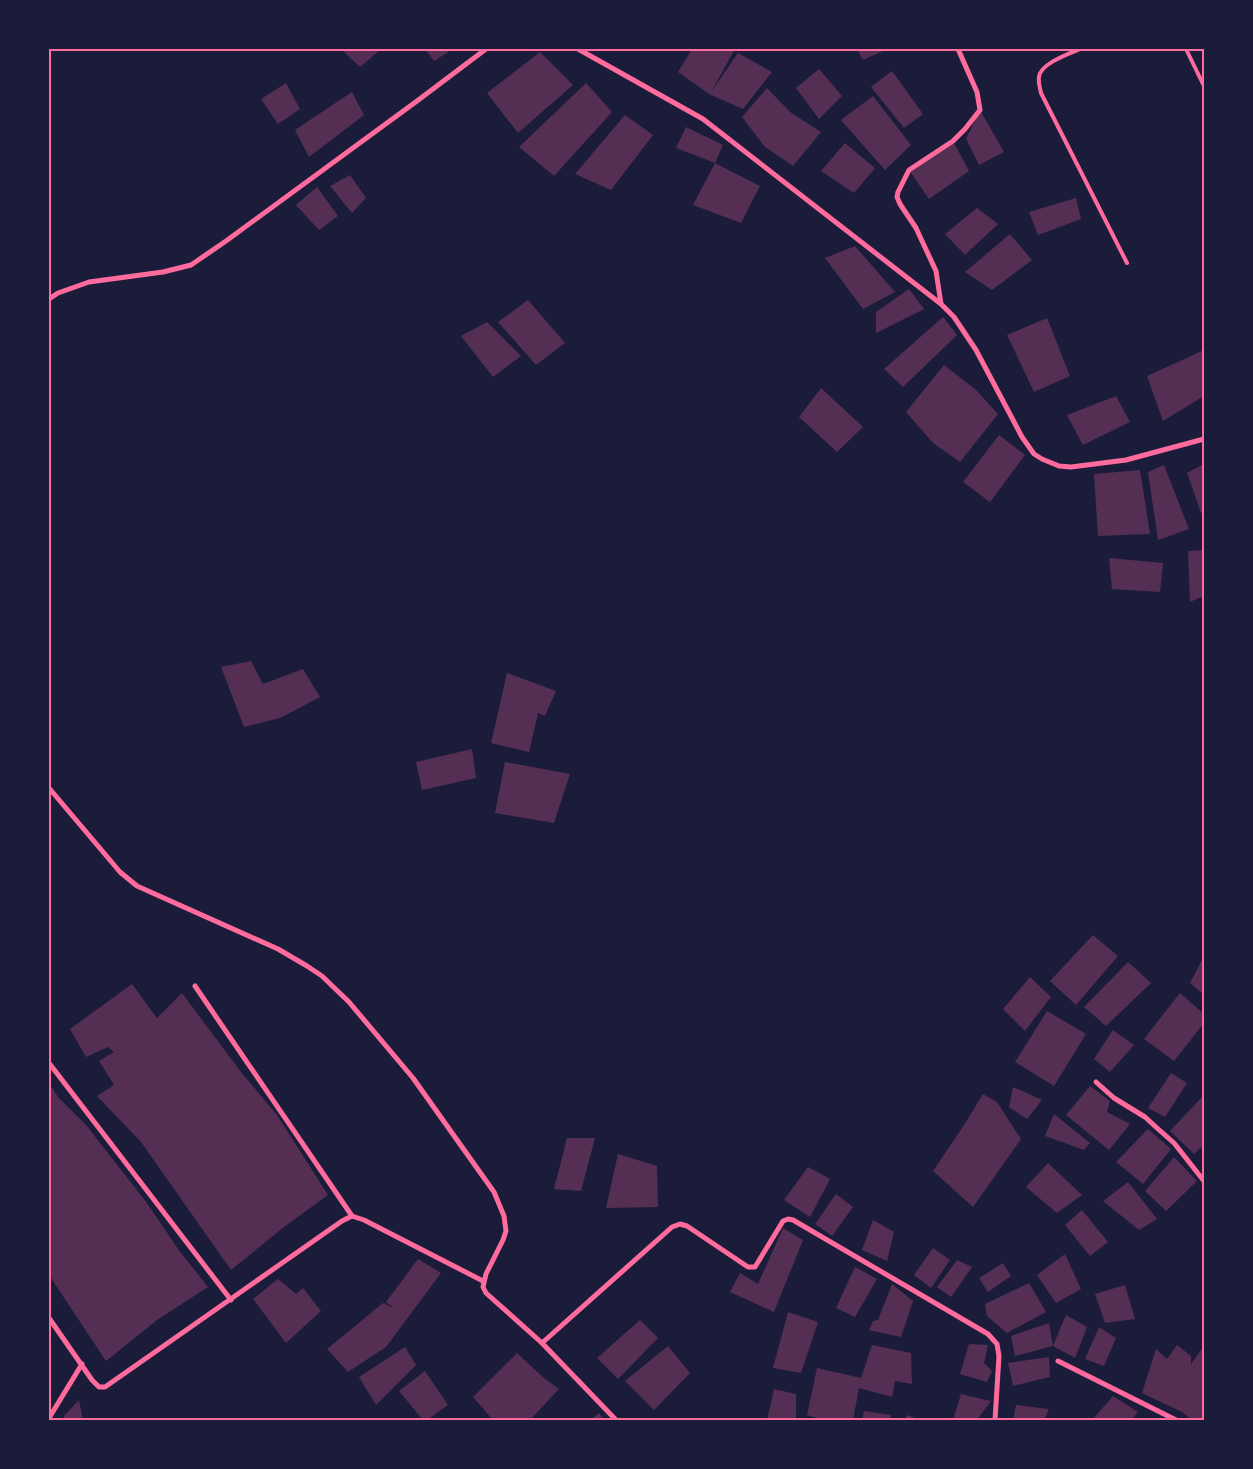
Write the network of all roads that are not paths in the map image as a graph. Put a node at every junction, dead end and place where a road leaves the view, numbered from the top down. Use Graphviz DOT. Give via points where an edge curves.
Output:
graph roads {
  1 [pos="486,49"];
  2 [pos="578,49"];
  3 [pos="958,49"];
  4 [pos="1080,49"];
  5 [pos="1186,49"];
  6 [pos="1204,86"];
  7 [pos="1127,263"];
  8 [pos="49,298"];
  9 [pos="941,304"];
  10 [pos="1204,439"];
  11 [pos="49,788"];
  12 [pos="195,986"];
  13 [pos="49,1063"];
  14 [pos="1096,1082"];
  15 [pos="1204,1181"];
  16 [pos="352,1216"];
  17 [pos="484,1281"];
  18 [pos="232,1300"];
  19 [pos="49,1318"];
  20 [pos="542,1343"];
  21 [pos="1058,1361"];
  22 [pos="82,1364"];
  23 [pos="49,1418"];
  24 [pos="616,1420"];
  25 [pos="995,1420"];
  26 [pos="1176,1420"];
  1 -- 8 [label="street" via="191,265 89,282"];
  2 -- 9 [label="street" via="703,118"];
  3 -- 9 [label="street" via="977,92 980,110 953,141 909,170 897,197 936,271"];
  4 -- 7 [label="lane" via="1042,69 1039,76 1041,93"];
  5 -- 6 [label="lane"];
  9 -- 10 [label="street" via="976,350 1022,437 1034,454 1042,459 1071,467 1126,460"];
  11 -- 17 [label="street" via="133,883 278,949 308,966 349,1002 413,1078 494,1192 506,1231"];
  12 -- 16 [label="street"];
  13 -- 18 [label="street"];
  14 -- 15 [label="street" via="1158,1128"];
  16 -- 17 [label="street"];
  16 -- 18 [label="street"];
  17 -- 20 [label="street" via="486,1293"];
  18 -- 22 [label="street" via="105,1387 96,1384"];
  19 -- 22 [label="street"];
  20 -- 24 [label="street"];
  20 -- 25 [label="street" via="672,1227 687,1226 748,1267 755,1267 783,1221 788,1219 988,1334 997,1344 999,1356"];
  21 -- 26 [label="street"];
  22 -- 23 [label="street"];
}
